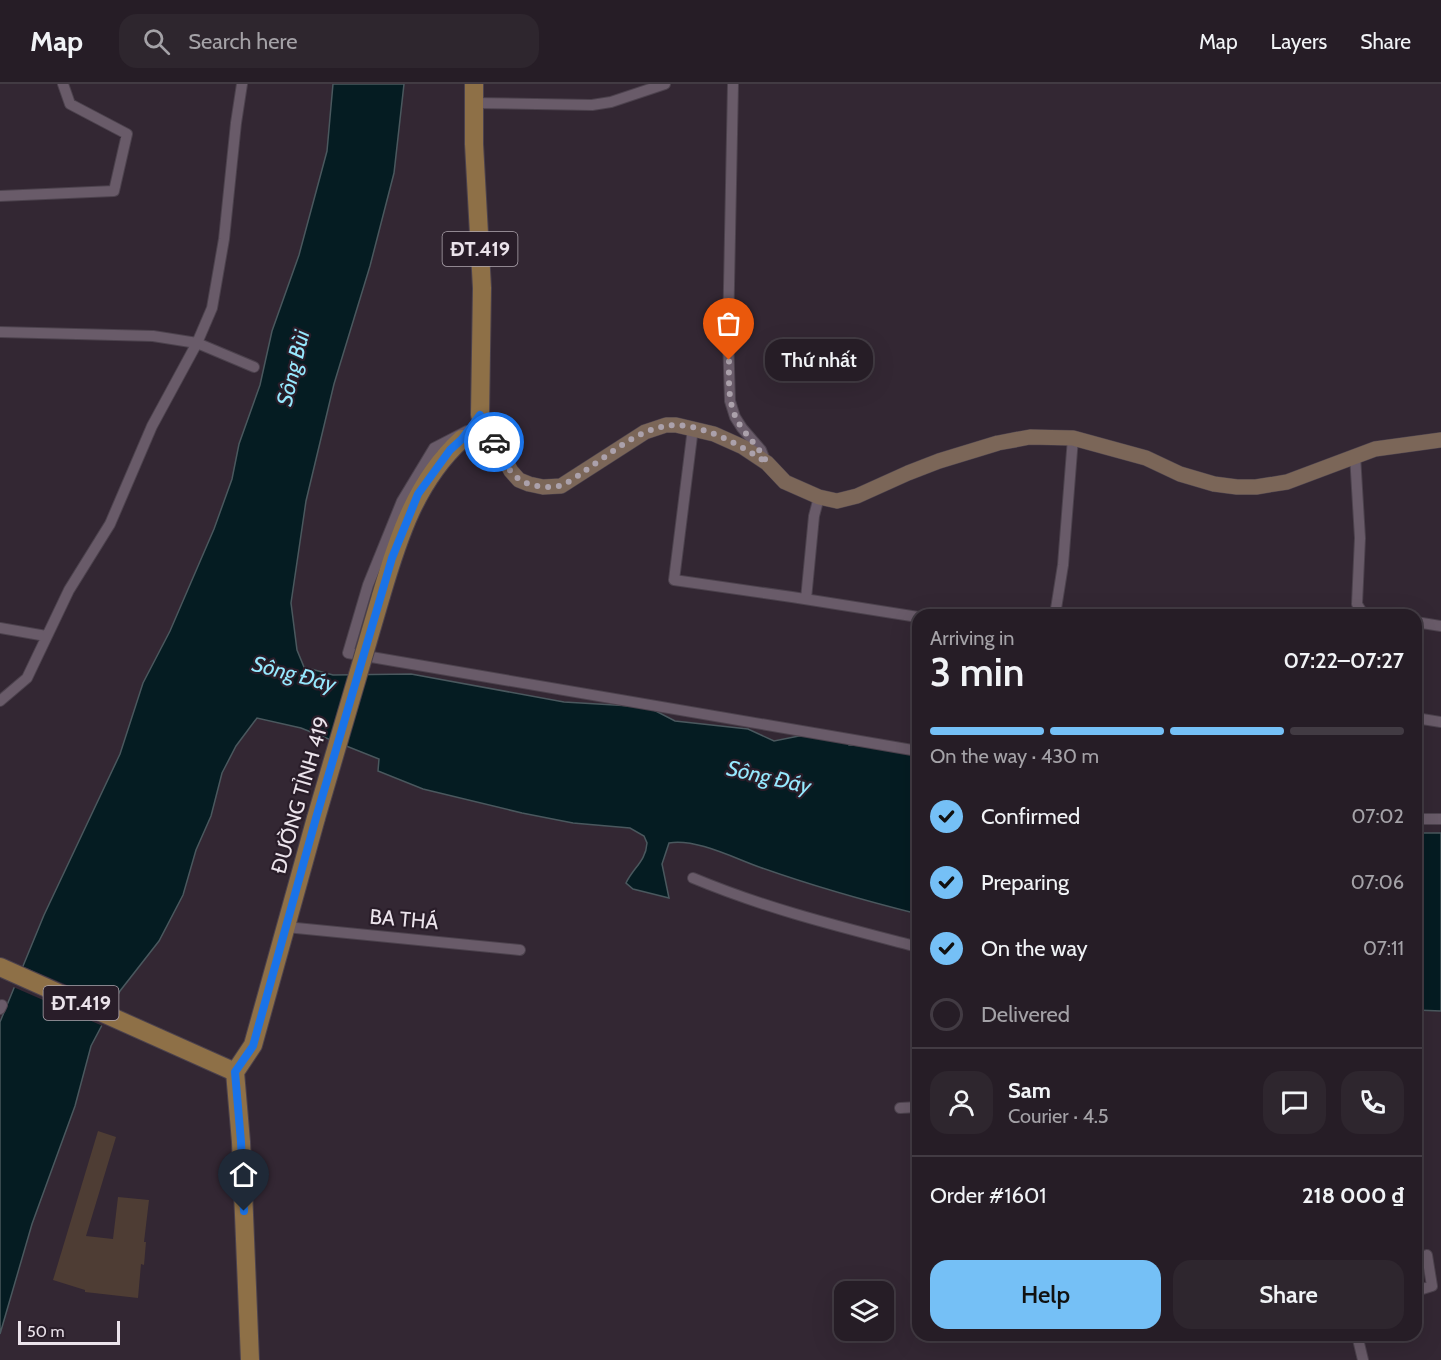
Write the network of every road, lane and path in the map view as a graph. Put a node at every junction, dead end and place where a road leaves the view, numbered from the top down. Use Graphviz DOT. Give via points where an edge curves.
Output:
graph roads {
  1 [pos="63,84"];
  2 [pos="242,84"];
  3 [pos="474,84"];
  4 [pos="665,84"];
  5 [pos="733,84"];
  6 [pos="473,103"];
  7 [pos="0,196"];
  8 [pos="0,332"];
  9 [pos="197,343"];
  10 [pos="254,368"];
  11 [pos="480,415"];
  12 [pos="693,428"];
  13 [pos="464,435"];
  14 [pos="1073,438"];
  15 [pos="1438,439"];
  16 [pos="1355,455"];
  17 [pos="767,463"];
  18 [pos="819,497"];
  19 [pos="806,599"];
  20 [pos="1056,609"];
  21 [pos="1360,609"];
  22 [pos="912,616"];
  23 [pos="1422,623"];
  24 [pos="1441,626"];
  25 [pos="0,628"];
  26 [pos="46,636"];
  27 [pos="0,701"];
  28 [pos="1422,719"];
  29 [pos="1441,722"];
  30 [pos="912,751"];
  31 [pos="1422,819"];
  32 [pos="1441,819"];
  33 [pos="693,878"];
  34 [pos="286,927"];
  35 [pos="912,945"];
  36 [pos="520,950"];
  37 [pos="0,967"];
  38 [pos="235,1072"];
  39 [pos="912,1107"];
  40 [pos="900,1108"];
  41 [pos="1427,1255"];
  42 [pos="1422,1290"];
  43 [pos="1358,1341"];
  44 [pos="250,1360"];
  45 [pos="1363,1360"];
  1 -- 7 [label="street" via="70,104 127,134 114,191"];
  2 -- 9 [label="street" via="224,239 212,308"];
  3 -- 6 [label="main road, ĐT.419"];
  4 -- 6 [label="street" via="592,105"];
  5 -- 17 [label="street" via="730,401 735,417"];
  6 -- 11 [label="main road, ĐT.419" via="482,288"];
  8 -- 9 [label="street" via="153,336"];
  9 -- 10 [label="street"];
  9 -- 26 [label="street" via="152,426 110,524"];
  11 -- 12 [label="street" via="511,471 519,480 543,487 561,486 645,432 666,425"];
  11 -- 13 [label="street"];
  12 -- 17 [label="street" via="737,444"];
  12 -- 19 [label="street" via="674,580"];
  13 -- 30 [label="street" via="435,448 402,501 368,585 348,653"];
  13 -- 34 [label="main road, ĐƯỜNG TỈNH 419, bridge" via="418,494 392,558"];
  14 -- 16 [label="street" via="1146,458 1180,474 1237,487 1287,482"];
  14 -- 18 [label="street" via="998,443 908,473 857,496 837,501"];
  14 -- 20 [label="street"];
  15 -- 16 [label="street"];
  16 -- 21 [label="street"];
  17 -- 18 [label="street" via="785,482"];
  18 -- 19 [label="street"];
  19 -- 22 [label="street"];
  23 -- 24 [label="street"];
  25 -- 26 [label="street"];
  26 -- 27 [label="street" via="27,678"];
  28 -- 29 [label="street"];
  31 -- 32 [label="street"];
  33 -- 35 [label="street" via="741,898"];
  34 -- 36 [label="street, BA THÁ"];
  34 -- 38 [label="main road, ĐƯỜNG TỈNH 419" via="253,1046"];
  37 -- 38 [label="main road, ĐT.419"];
  38 -- 44 [label="main road"];
  39 -- 40 [label="street"];
  41 -- 42 [label="street" via="1432,1286"];
  43 -- 45 [label="street"];
}
